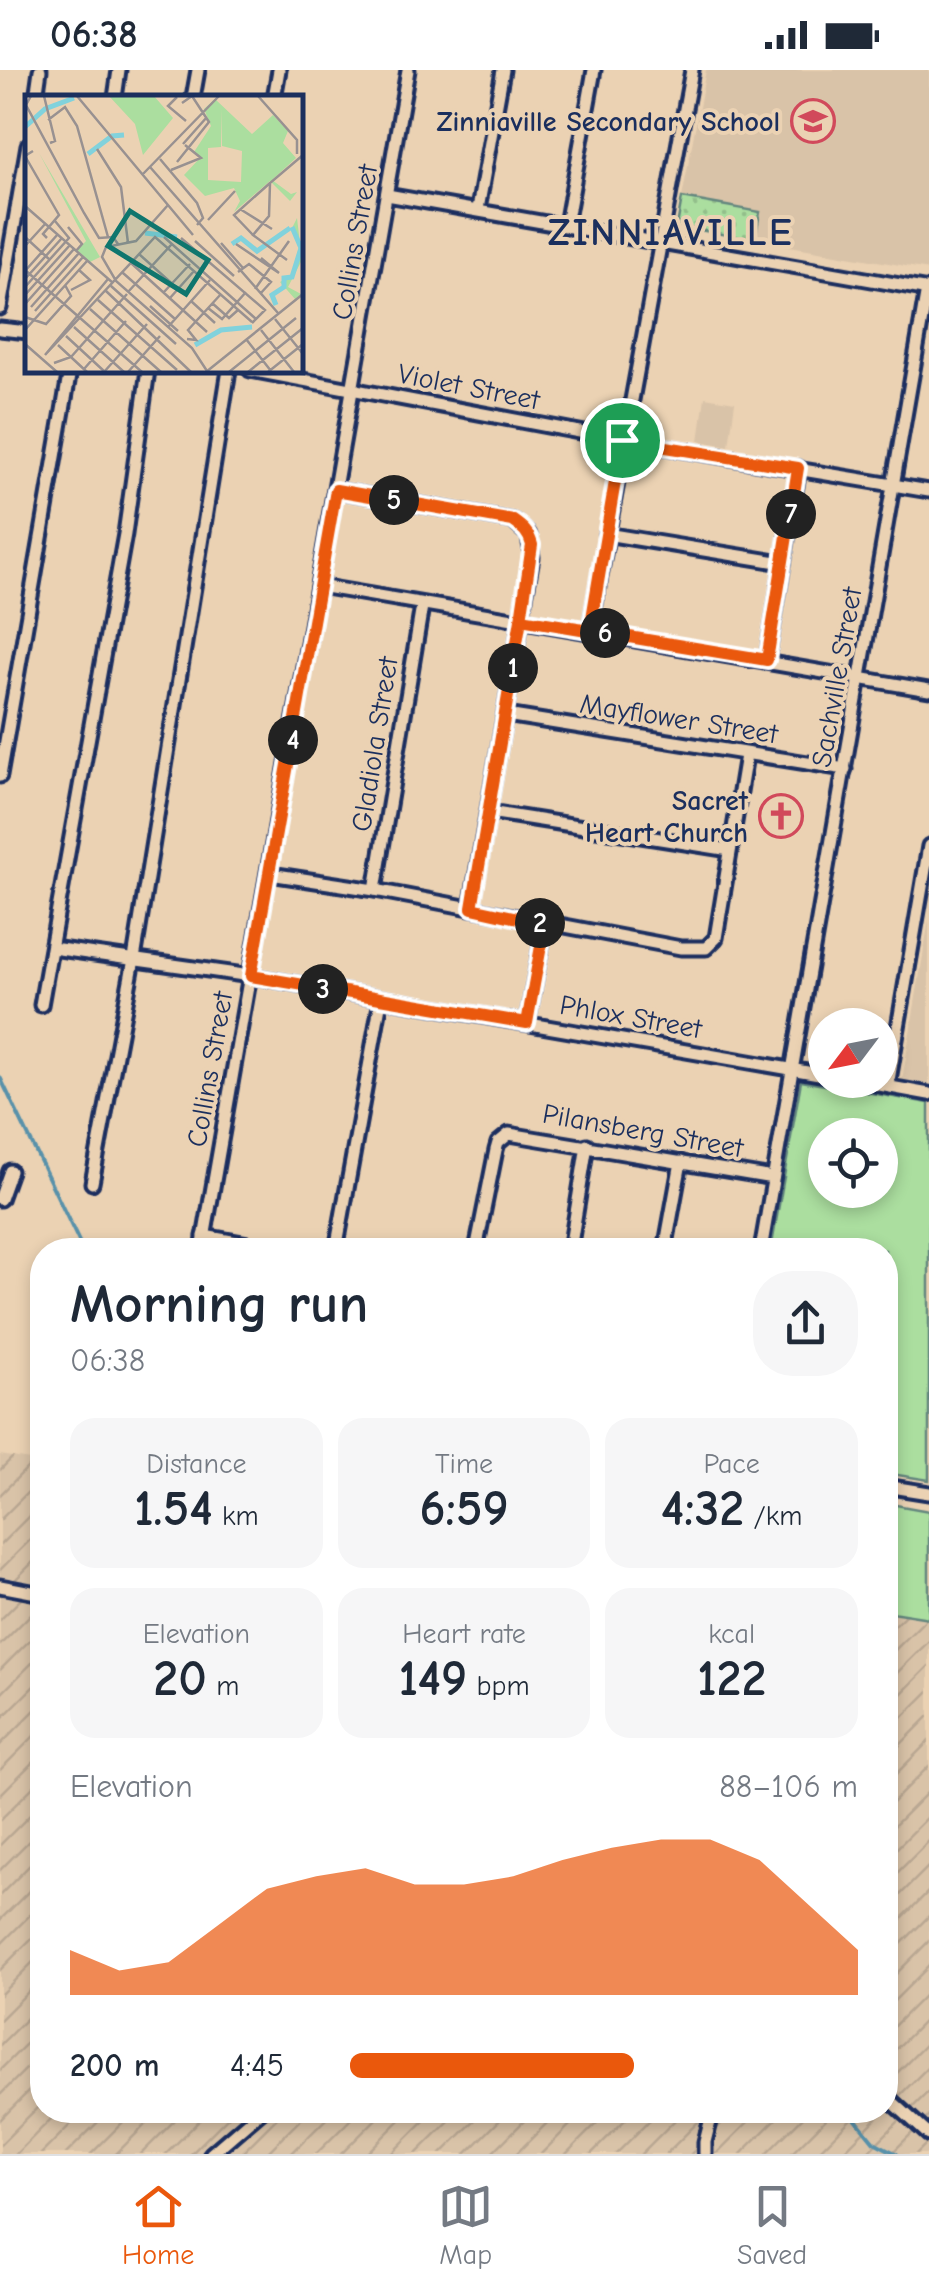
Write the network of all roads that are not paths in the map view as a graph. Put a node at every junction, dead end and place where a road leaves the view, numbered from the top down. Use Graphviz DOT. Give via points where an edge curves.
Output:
graph roads {
  1 [pos="40,70"];
  2 [pos="119,70"];
  3 [pos="198,70"];
  4 [pos="279,70"];
  5 [pos="408,70"];
  6 [pos="503,70"];
  7 [pos="594,70"];
  8 [pos="692,70"];
  9 [pos="36,95"];
  10 [pos="115,95"];
  11 [pos="194,95"];
  12 [pos="275,95"];
  13 [pos="25,163"];
  14 [pos="387,195"];
  15 [pos="478,209"];
  16 [pos="566,225"];
  17 [pos="660,243"];
  18 [pos="928,289"];
  19 [pos="0,308"];
  20 [pos="0,328"];
  21 [pos="25,332"];
  22 [pos="70,372"];
  23 [pos="148,372"];
  24 [pos="230,372"];
  25 [pos="260,372"];
  26 [pos="354,390"];
  27 [pos="622,440"];
  28 [pos="798,468"];
  29 [pos="894,485"];
  30 [pos="336,490"];
  31 [pos="929,491"];
  32 [pos="606,534"];
  33 [pos="784,563"];
  34 [pos="319,586"];
  35 [pos="422,606"];
  36 [pos="521,619"];
  37 [pos="590,630"];
  38 [pos="767,660"];
  39 [pos="862,679"];
  40 [pos="929,690"];
  41 [pos="506,715"];
  42 [pos="746,755"];
  43 [pos="845,769"];
  44 [pos="0,776"];
  45 [pos="489,812"];
  46 [pos="929,846"];
  47 [pos="730,850"];
  48 [pos="270,874"];
  49 [pos="375,890"];
  50 [pos="472,908"];
  51 [pos="545,924"];
  52 [pos="52,948"];
  53 [pos="134,960"];
  54 [pos="251,976"];
  55 [pos="380,1000"];
  56 [pos="41,1006"];
  57 [pos="527,1023"];
  58 [pos="898,1027"];
  59 [pos="794,1069"];
  60 [pos="808,1072"];
  61 [pos="898,1088"];
  62 [pos="929,1094"];
  63 [pos="588,1145"];
  64 [pos="681,1162"];
  65 [pos="10,1171"];
  66 [pos="772,1178"];
  67 [pos="92,1182"];
  68 [pos="0,1199"];
  69 [pos="204,1236"];
  70 [pos="215,1238"];
  71 [pos="338,1238"];
  72 [pos="478,1238"];
  73 [pos="572,1238"];
  74 [pos="667,1238"];
  75 [pos="763,1238"];
  76 [pos="898,1488"];
  77 [pos="929,1494"];
  78 [pos="0,1586"];
  79 [pos="30,1592"];
  80 [pos="898,2107"];
  81 [pos="247,2123"];
  82 [pos="710,2123"];
  83 [pos="929,2135"];
  84 [pos="211,2154"];
  85 [pos="706,2154"];
  1 -- 9 [label="street"];
  2 -- 10 [label="street"];
  3 -- 11 [label="street"];
  4 -- 12 [label="street"];
  5 -- 14 [label="street, Collins Street"];
  6 -- 15 [label="street"];
  7 -- 16 [label="street"];
  8 -- 17 [label="street"];
  13 -- 19 [label="street"];
  14 -- 15 [label="street"];
  14 -- 26 [label="street, Collins Street"];
  15 -- 16 [label="street"];
  16 -- 17 [label="street"];
  17 -- 18 [label="street"];
  17 -- 27 [label="street"];
  18 -- 29 [label="street, Sachville Street"];
  20 -- 21 [label="street"];
  22 -- 44 [label="street"];
  23 -- 52 [label="street"];
  24 -- 53 [label="street"];
  25 -- 26 [label="street, Violet Street"];
  26 -- 27 [label="street, Violet Street"];
  26 -- 30 [label="street, Collins Street"];
  27 -- 28 [label="street, Violet Street"];
  27 -- 32 [label="street"];
  28 -- 29 [label="street, Violet Street"];
  28 -- 33 [label="street"];
  29 -- 31 [label="street, Violet Street"];
  29 -- 39 [label="street, Sachville Street"];
  30 -- 34 [label="street, Collins Street"];
  30 -- 36 [label="street" via="522,527 532,545"];
  32 -- 33 [label="street"];
  32 -- 37 [label="street"];
  33 -- 38 [label="street"];
  34 -- 35 [label="street"];
  34 -- 48 [label="street, Collins Street"];
  35 -- 36 [label="street"];
  35 -- 49 [label="street, Gladiola Street"];
  36 -- 37 [label="street"];
  36 -- 41 [label="street"];
  37 -- 38 [label="street"];
  38 -- 39 [label="street"];
  39 -- 40 [label="street"];
  39 -- 43 [label="street, Sachville Street"];
  41 -- 42 [label="street, Mayflower Street"];
  41 -- 45 [label="street"];
  42 -- 43 [label="street, Mayflower Street"];
  42 -- 47 [label="street"];
  43 -- 59 [label="street, Sachville Street"];
  45 -- 47 [label="street"];
  45 -- 50 [label="street"];
  46 -- 58 [label="street"];
  47 -- 51 [label="street" via="712,944 681,948"];
  48 -- 49 [label="street"];
  48 -- 54 [label="street, Collins Street"];
  49 -- 50 [label="street"];
  50 -- 51 [label="street"];
  51 -- 57 [label="street"];
  52 -- 53 [label="street, Phlox Street"];
  52 -- 56 [label="street"];
  53 -- 54 [label="street, Phlox Street"];
  53 -- 67 [label="street"];
  54 -- 55 [label="street, Phlox Street"];
  54 -- 69 [label="street, Collins Street"];
  55 -- 57 [label="street, Phlox Street"];
  55 -- 71 [label="street"];
  57 -- 59 [label="street, Phlox Street"];
  59 -- 60 [label="street, Phlox Street"];
  59 -- 66 [label="street, Sachville Street"];
  61 -- 62 [label="street"];
  63 -- 64 [label="street, Pilansberg Street"];
  63 -- 72 [label="street, Pilansberg Street" via="516,1133 503,1138"];
  63 -- 73 [label="street"];
  64 -- 66 [label="street, Pilansberg Street"];
  64 -- 74 [label="street"];
  65 -- 68 [label="street"];
  66 -- 75 [label="street, Sachville Street"];
  69 -- 70 [label="street"];
  76 -- 77 [label="street"];
  78 -- 79 [label="street"];
  80 -- 83 [label="street"];
  81 -- 84 [label="street"];
  82 -- 85 [label="street"];
}
